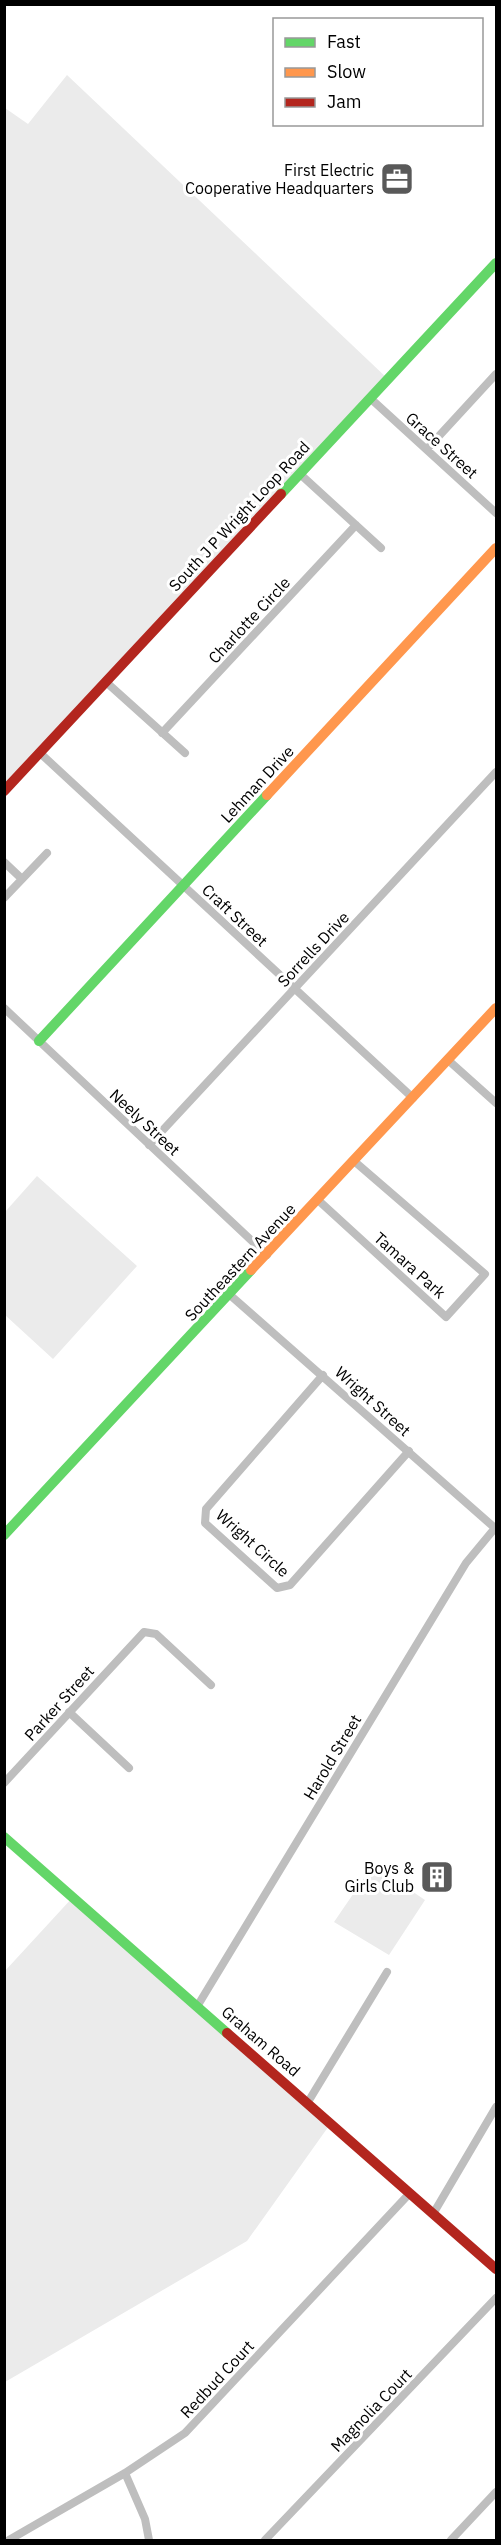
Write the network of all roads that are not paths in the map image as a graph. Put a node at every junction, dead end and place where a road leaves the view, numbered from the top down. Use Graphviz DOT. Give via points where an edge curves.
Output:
graph roads {
  1 [pos="496,263"];
  2 [pos="496,374"];
  3 [pos="370,398"];
  4 [pos="427,449"];
  5 [pos="300,474"];
  6 [pos="496,513"];
  7 [pos="356,525"];
  8 [pos="381,548"];
  9 [pos="496,548"];
  10 [pos="106,681"];
  11 [pos="162,733"];
  12 [pos="40,753"];
  13 [pos="185,753"];
  14 [pos="496,772"];
  15 [pos="4,791"];
  16 [pos="47,853"];
  17 [pos="4,862"];
  18 [pos="22,879"];
  19 [pos="183,886"];
  20 [pos="4,898"];
  21 [pos="295,989"];
  22 [pos="4,1008"];
  23 [pos="496,1008"];
  24 [pos="39,1041"];
  25 [pos="448,1060"];
  26 [pos="413,1098"];
  27 [pos="496,1103"];
  28 [pos="149,1145"];
  29 [pos="354,1161"];
  30 [pos="318,1200"];
  31 [pos="267,1255"];
  32 [pos="230,1295"];
  33 [pos="323,1375"];
  34 [pos="410,1451"];
  35 [pos="496,1528"];
  36 [pos="4,1535"];
  37 [pos="211,1685"];
  38 [pos="69,1712"];
  39 [pos="129,1768"];
  40 [pos="4,1783"];
  41 [pos="4,1837"];
  42 [pos="387,1972"];
  43 [pos="198,2005"];
  44 [pos="308,2102"];
  45 [pos="496,2107"];
  46 [pos="409,2194"];
  47 [pos="433,2214"];
  48 [pos="496,2269"];
  49 [pos="496,2298"];
  50 [pos="125,2474"];
  51 [pos="496,2492"];
  52 [pos="9,2541"];
  53 [pos="149,2541"];
  54 [pos="266,2541"];
  55 [pos="451,2541"];
  1 -- 3 [label="street, South J P Wright Loop Road"];
  2 -- 4 [label="street"];
  3 -- 4 [label="street, Grace Street"];
  3 -- 5 [label="street, South J P Wright Loop Road"];
  4 -- 6 [label="street, Grace Street"];
  5 -- 7 [label="street"];
  5 -- 10 [label="street, South J P Wright Loop Road"];
  7 -- 8 [label="street"];
  7 -- 11 [label="street, Charlotte Circle"];
  9 -- 19 [label="street, Lehman Drive"];
  10 -- 11 [label="street"];
  10 -- 12 [label="street, South J P Wright Loop Road"];
  11 -- 13 [label="street"];
  12 -- 15 [label="street, South J P Wright Loop Road"];
  12 -- 19 [label="street, Craft Street"];
  14 -- 21 [label="street, Sorrells Drive"];
  16 -- 18 [label="street"];
  17 -- 18 [label="street"];
  18 -- 20 [label="street"];
  19 -- 21 [label="street, Craft Street"];
  19 -- 24 [label="street, Lehman Drive"];
  21 -- 26 [label="street, Craft Street"];
  21 -- 28 [label="street, Sorrells Drive"];
  22 -- 24 [label="street, Neely Street"];
  23 -- 25 [label="street, Southeastern Avenue"];
  24 -- 28 [label="street, Neely Street"];
  25 -- 26 [label="street, Southeastern Avenue"];
  25 -- 27 [label="street"];
  26 -- 29 [label="street, Southeastern Avenue"];
  28 -- 31 [label="street, Neely Street"];
  29 -- 30 [label="street, Southeastern Avenue"];
  29 -- 30 [label="street, Tamara Park" via="485,1274 446,1317"];
  30 -- 31 [label="street, Southeastern Avenue"];
  31 -- 32 [label="street, Southeastern Avenue"];
  32 -- 33 [label="street, Wright Street"];
  32 -- 36 [label="street, Southeastern Avenue"];
  33 -- 34 [label="street, Wright Street"];
  33 -- 34 [label="street, Wright Circle" via="206,1509 205,1523 278,1588 286,1588"];
  34 -- 35 [label="street, Wright Street"];
  35 -- 43 [label="street, Harold Street" via="466,1563"];
  37 -- 38 [label="street, Parker Street" via="156,1634 144,1632"];
  38 -- 39 [label="street"];
  38 -- 40 [label="street, Parker Street"];
  41 -- 43 [label="street, Graham Road"];
  42 -- 44 [label="street"];
  43 -- 44 [label="street, Graham Road"];
  44 -- 46 [label="street, Graham Road"];
  45 -- 47 [label="street"];
  46 -- 47 [label="street, Graham Road"];
  46 -- 50 [label="street, Redbud Court" via="185,2433"];
  47 -- 48 [label="street, Graham Road"];
  49 -- 54 [label="street, Magnolia Court"];
  50 -- 52 [label="street, Redbud Court"];
  50 -- 53 [label="street" via="145,2519"];
  51 -- 55 [label="street"];
}
